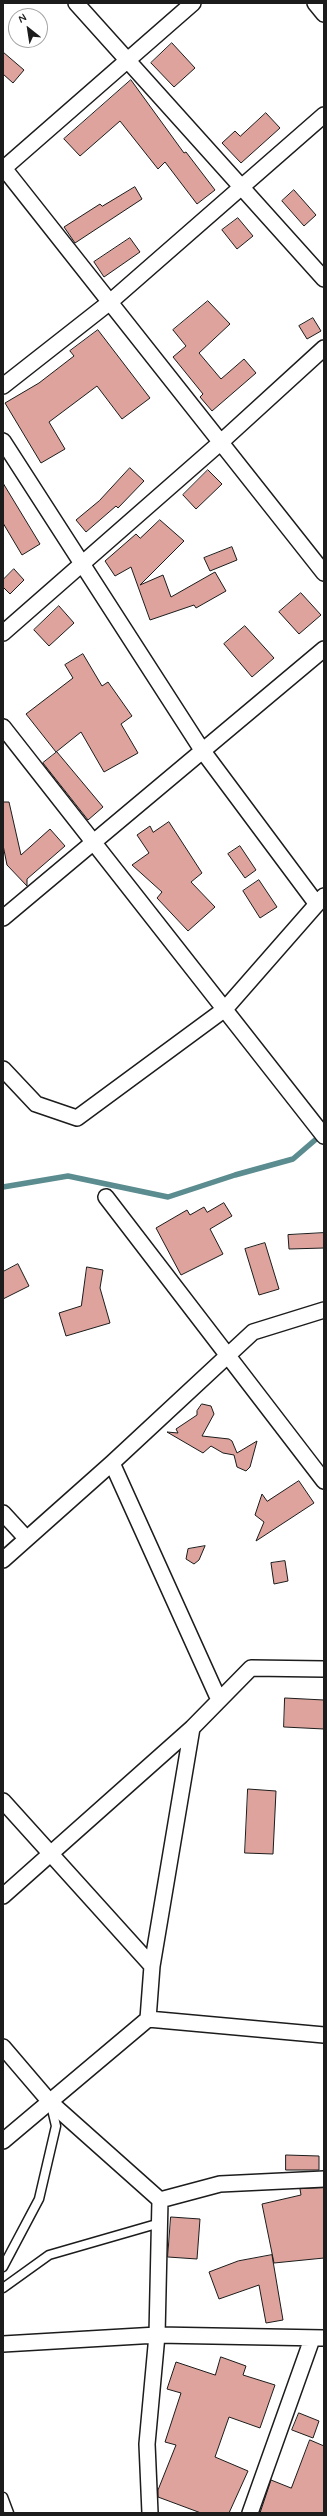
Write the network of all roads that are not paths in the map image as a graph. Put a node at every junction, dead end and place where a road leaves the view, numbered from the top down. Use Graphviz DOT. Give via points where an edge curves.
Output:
graph roads {
  1 [pos="76,3"];
  2 [pos="193,3"];
  3 [pos="314,3"];
  4 [pos="324,14"];
  5 [pos="127,61"];
  6 [pos="324,115"];
  7 [pos="3,168"];
  8 [pos="242,188"];
  9 [pos="324,279"];
  10 [pos="110,302"];
  11 [pos="324,348"];
  12 [pos="3,386"];
  13 [pos="3,441"];
  14 [pos="221,442"];
  15 [pos="83,562"];
  16 [pos="324,573"];
  17 [pos="3,633"];
  18 [pos="324,649"];
  19 [pos="3,727"];
  20 [pos="202,750"];
  21 [pos="93,842"];
  22 [pos="320,900"];
  23 [pos="3,918"];
  24 [pos="225,1009"];
  25 [pos="3,1069"];
  26 [pos="321,1131"];
  27 [pos="106,1197"];
  28 [pos="324,1310"];
  29 [pos="229,1356"];
  30 [pos="112,1463"];
  31 [pos="324,1481"];
  32 [pos="3,1513"];
  33 [pos="26,1538"];
  34 [pos="3,1560"];
  35 [pos="324,1669"];
  36 [pos="219,1700"];
  37 [pos="192,1728"];
  38 [pos="3,1802"];
  39 [pos="51,1852"];
  40 [pos="3,1896"];
  41 [pos="152,1966"];
  42 [pos="148,2019"];
  43 [pos="324,2035"];
  44 [pos="3,2047"];
  45 [pos="50,2102"];
  46 [pos="3,2141"];
  47 [pos="324,2179"];
  48 [pos="160,2200"];
  49 [pos="160,2223"];
  50 [pos="3,2267"];
  51 [pos="3,2288"];
  52 [pos="157,2335"];
  53 [pos="318,2338"];
  54 [pos="3,2344"];
  55 [pos="3,2497"];
  56 [pos="8,2513"];
  57 [pos="150,2513"];
  58 [pos="250,2513"];
  1 -- 5 [label="street"];
  2 -- 5 [label="street"];
  3 -- 4 [label="street"];
  5 -- 7 [label="street"];
  5 -- 8 [label="street"];
  6 -- 8 [label="street"];
  7 -- 10 [label="street"];
  8 -- 9 [label="street"];
  8 -- 10 [label="street"];
  10 -- 12 [label="street"];
  10 -- 14 [label="street"];
  11 -- 14 [label="street"];
  13 -- 15 [label="street"];
  14 -- 15 [label="street"];
  14 -- 16 [label="street"];
  15 -- 17 [label="street"];
  15 -- 20 [label="street"];
  18 -- 20 [label="street"];
  19 -- 21 [label="street"];
  20 -- 21 [label="street"];
  20 -- 22 [label="street"];
  21 -- 23 [label="street"];
  21 -- 24 [label="street"];
  22 -- 24 [label="street"];
  24 -- 25 [label="street" via="77,1118 36,1104"];
  24 -- 26 [label="street"];
  27 -- 29 [label="street"];
  28 -- 29 [label="street" via="253,1332"];
  29 -- 30 [label="street"];
  29 -- 31 [label="street"];
  30 -- 33 [label="street"];
  30 -- 36 [label="street"];
  32 -- 33 [label="street"];
  33 -- 34 [label="street"];
  35 -- 36 [label="street" via="251,1668"];
  36 -- 37 [label="street"];
  37 -- 39 [label="street"];
  37 -- 41 [label="street"];
  38 -- 39 [label="street"];
  39 -- 40 [label="street"];
  39 -- 41 [label="street"];
  41 -- 42 [label="street"];
  42 -- 43 [label="street"];
  42 -- 45 [label="street"];
  44 -- 45 [label="street"];
  45 -- 46 [label="street"];
  45 -- 48 [label="street"];
  45 -- 50 [label="lane" via="56,2126 39,2199"];
  47 -- 48 [label="street" via="220,2184"];
  48 -- 49 [label="street"];
  49 -- 51 [label="lane" via="49,2255"];
  49 -- 52 [label="street"];
  52 -- 53 [label="street"];
  52 -- 54 [label="street"];
  52 -- 57 [label="street" via="147,2444"];
  53 -- 58 [label="street"];
  55 -- 56 [label="lane"];
}
